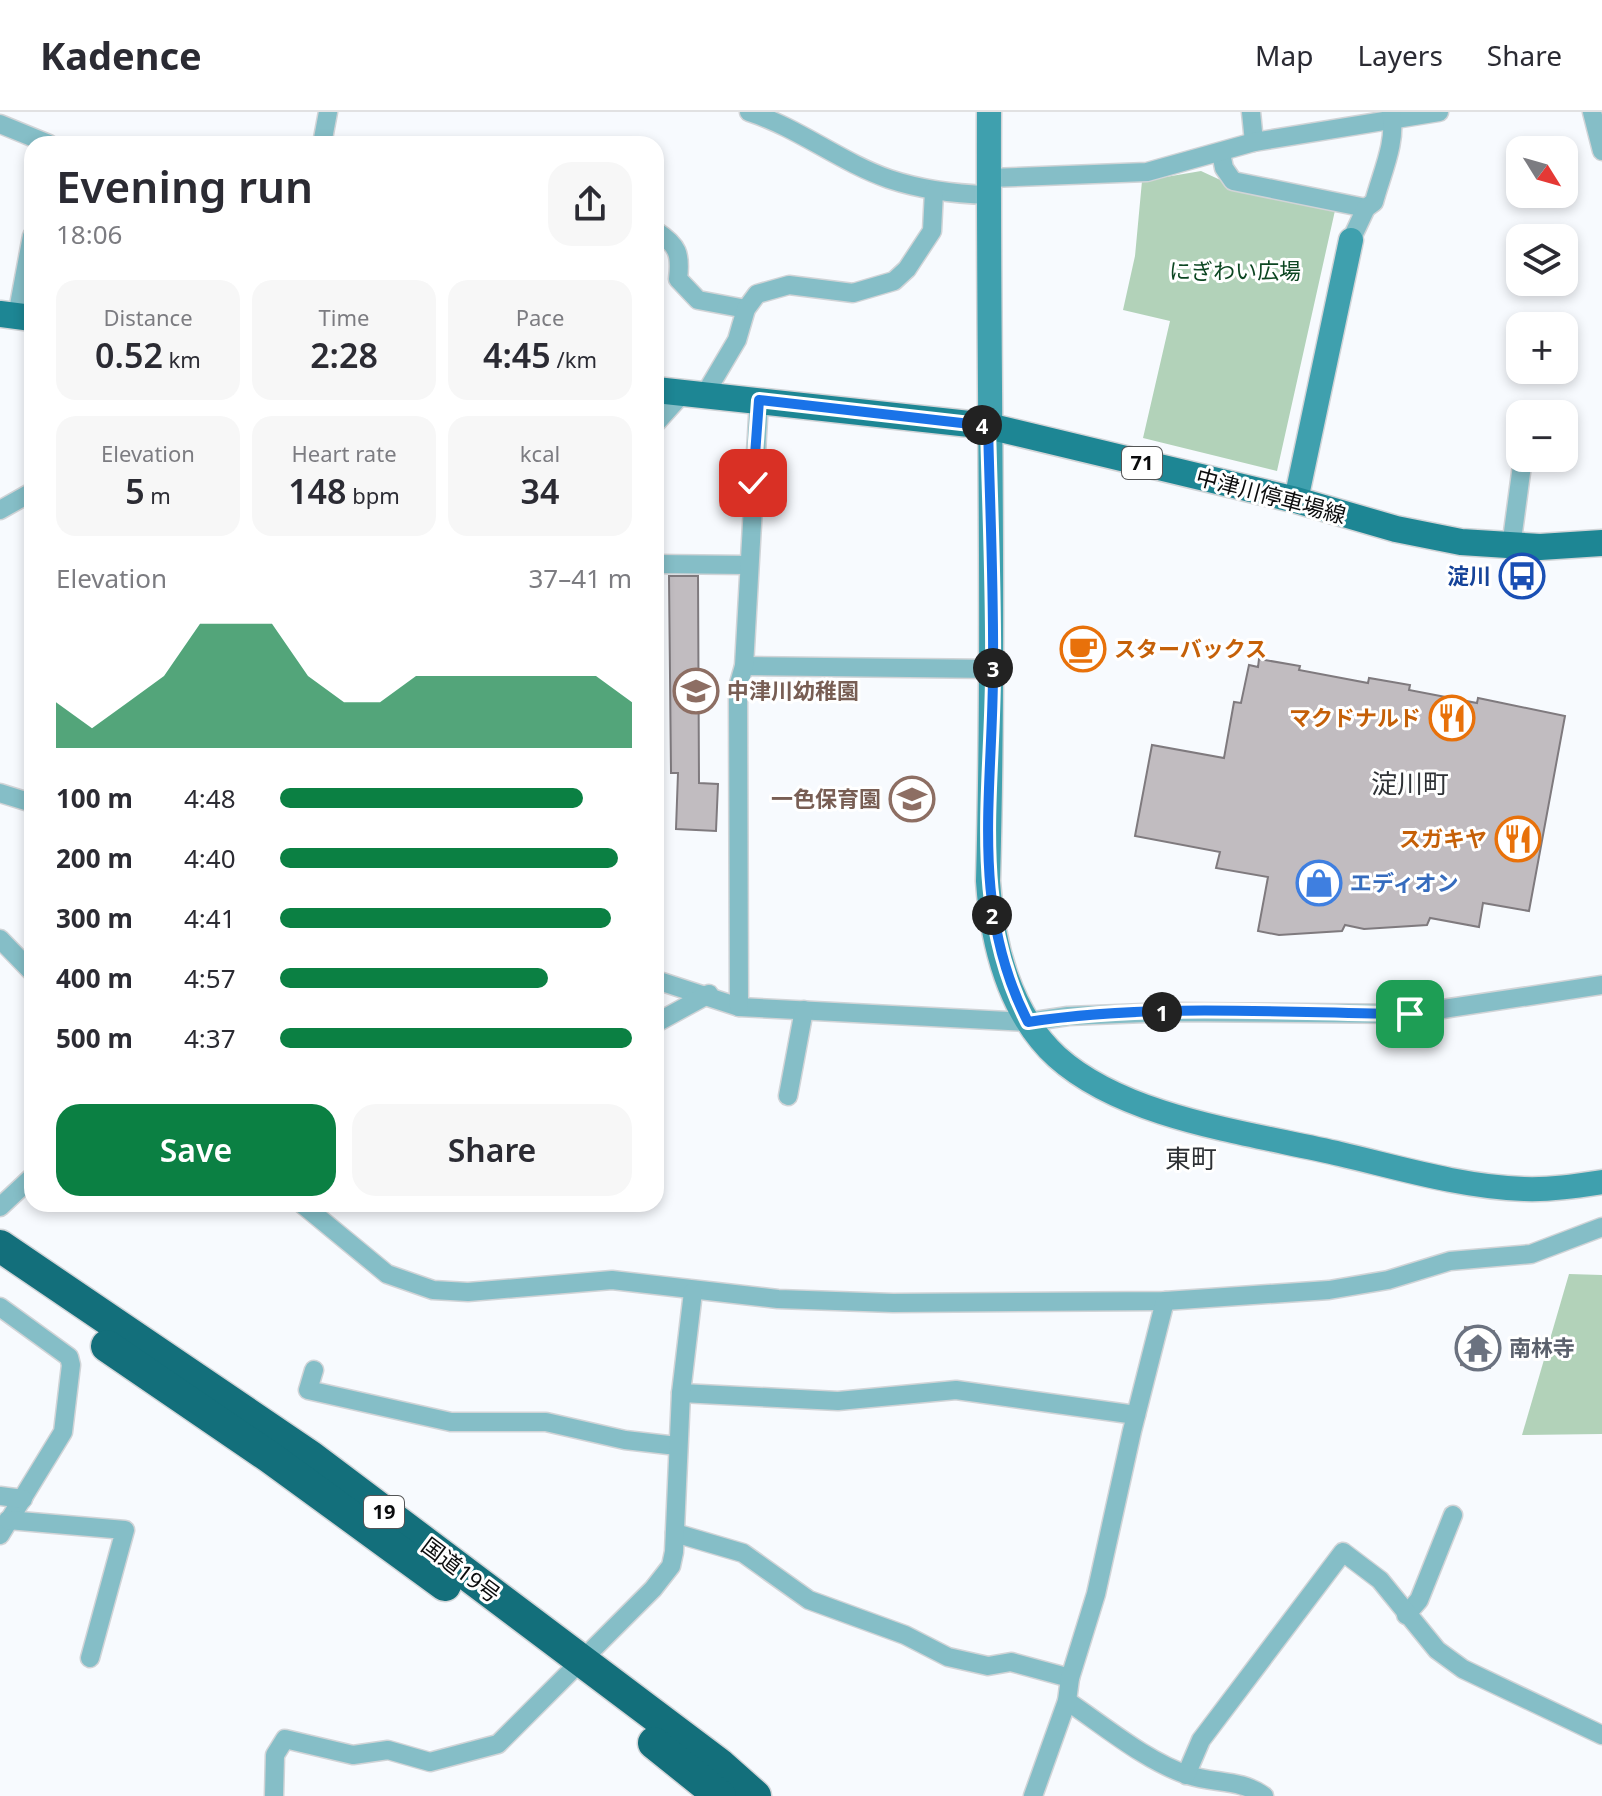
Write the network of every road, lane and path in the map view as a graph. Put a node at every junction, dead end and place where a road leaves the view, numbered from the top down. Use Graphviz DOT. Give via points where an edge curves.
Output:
graph roads {
  1 [pos="328,112"];
  2 [pos="749,112"];
  3 [pos="989,112"];
  4 [pos="1251,112"];
  5 [pos="1439,112"];
  6 [pos="1592,112"];
  7 [pos="1392,117"];
  8 [pos="0,124"];
  9 [pos="29,136"];
  10 [pos="324,136"];
  11 [pos="1254,142"];
  12 [pos="1602,151"];
  13 [pos="1221,153"];
  14 [pos="988,187"];
  15 [pos="934,191"];
  16 [pos="1366,208"];
  17 [pos="664,236"];
  18 [pos="1351,240"];
  19 [pos="24,276"];
  20 [pos="746,309"];
  21 [pos="16,316"];
  22 [pos="664,391"];
  23 [pos="694,393"];
  24 [pos="759,400"];
  25 [pos="664,417"];
  26 [pos="988,426"];
  27 [pos="1521,472"];
  28 [pos="24,496"];
  29 [pos="1296,500"];
  30 [pos="0,510"];
  31 [pos="1602,543"];
  32 [pos="1511,547"];
  33 [pos="664,564"];
  34 [pos="747,565"];
  35 [pos="744,666"];
  36 [pos="993,669"];
  37 [pos="0,793"];
  38 [pos="24,800"];
  39 [pos="0,939"];
  40 [pos="24,964"];
  41 [pos="664,982"];
  42 [pos="1602,985"];
  43 [pos="709,994"];
  44 [pos="739,1007"];
  45 [pos="804,1010"];
  46 [pos="664,1019"];
  47 [pos="1028,1022"];
  48 [pos="788,1096"];
  49 [pos="1602,1182"];
  50 [pos="24,1184"];
  51 [pos="0,1207"];
  52 [pos="312,1212"];
  53 [pos="1602,1227"];
  54 [pos="0,1246"];
  55 [pos="0,1273"];
  56 [pos="693,1292"];
  57 [pos="1165,1301"];
  58 [pos="0,1307"];
  59 [pos="314,1370"];
  60 [pos="681,1393"];
  61 [pos="1136,1415"];
  62 [pos="677,1446"];
  63 [pos="0,1496"];
  64 [pos="23,1499"];
  65 [pos="1453,1515"];
  66 [pos="4,1527"];
  67 [pos="675,1533"];
  68 [pos="1406,1615"];
  69 [pos="90,1658"];
  70 [pos="574,1668"];
  71 [pos="1070,1678"];
  72 [pos="1067,1701"];
  73 [pos="1602,1735"];
  74 [pos="1186,1775"];
  75 [pos="274,1796"];
  76 [pos="720,1796"];
  77 [pos="755,1796"];
  78 [pos="1033,1796"];
  79 [pos="1264,1796"];
  1 -- 10 [label="street"];
  2 -- 15 [label="street" via="889,179"];
  3 -- 14 [label="street"];
  4 -- 11 [label="street"];
  5 -- 7 [label="street"];
  6 -- 12 [label="street"];
  7 -- 11 [label="street"];
  7 -- 16 [label="street" via="1394,140 1374,202"];
  8 -- 9 [label="street"];
  11 -- 13 [label="street"];
  13 -- 14 [label="street" via="1147,172"];
  13 -- 16 [label="street" via="1233,181"];
  14 -- 15 [label="street"];
  14 -- 26 [label="street"];
  15 -- 20 [label="street" via="932,231 894,281 853,293 774,287 757,294"];
  16 -- 18 [label="street"];
  17 -- 20 [label="street" via="681,255 678,279 698,300"];
  18 -- 29 [label="street"];
  19 -- 21 [label="street"];
  20 -- 23 [label="street" via="737,340"];
  22 -- 23 [label="main road, 中津川停車場線 / 71"];
  23 -- 24 [label="main road, 中津川停車場線 / 71"];
  23 -- 25 [label="street"];
  24 -- 26 [label="main road, 中津川停車場線 / 71"];
  24 -- 34 [label="street"];
  26 -- 29 [label="main road, 中津川停車場線 / 71"];
  26 -- 36 [label="street"];
  27 -- 32 [label="street"];
  28 -- 30 [label="street"];
  29 -- 32 [label="main road, 中津川停車場線 / 71" via="1396,529"];
  31 -- 32 [label="main road, 中津川停車場線 / 71"];
  33 -- 34 [label="street"];
  34 -- 35 [label="street"];
  35 -- 36 [label="street"];
  35 -- 44 [label="street" via="738,687"];
  36 -- 47 [label="street" via="990,908 1008,981"];
  37 -- 38 [label="street"];
  39 -- 40 [label="street"];
  41 -- 43 [label="street"];
  42 -- 47 [label="street" via="1410,1014 1171,1012"];
  43 -- 44 [label="street"];
  43 -- 46 [label="street"];
  44 -- 45 [label="street"];
  45 -- 47 [label="street"];
  45 -- 48 [label="street"];
  47 -- 49 [label="street" via="1078,1074 1115,1095 1170,1114 1484,1186 1562,1188"];
  50 -- 51 [label="street"];
  52 -- 56 [label="street" via="387,1274 433,1290 612,1280"];
  53 -- 57 [label="street" via="1531,1254 1450,1261 1388,1280 1329,1290"];
  54 -- 70 [label="highway, 国道19号 / 19" via="311,1457"];
  55 -- 70 [label="highway, 国道19号 / 19"];
  56 -- 57 [label="street" via="893,1303"];
  56 -- 60 [label="street"];
  57 -- 61 [label="street"];
  58 -- 64 [label="street" via="69,1357 71,1365 63,1432"];
  59 -- 62 [label="street" via="308,1390 410,1416 451,1422 546,1422"];
  60 -- 61 [label="street" via="838,1401 956,1390"];
  60 -- 62 [label="street"];
  61 -- 71 [label="street" via="1096,1594"];
  62 -- 67 [label="street"];
  63 -- 64 [label="street"];
  64 -- 66 [label="street"];
  65 -- 68 [label="street" via="1419,1600"];
  66 -- 69 [label="street" via="125,1530"];
  67 -- 70 [label="street" via="671,1566"];
  67 -- 71 [label="street" via="743,1553 809,1600 905,1635 948,1657 988,1666 1011,1662"];
  68 -- 73 [label="street" via="1437,1650 1463,1669"];
  68 -- 74 [label="street" via="1380,1580 1343,1552 1201,1740"];
  70 -- 75 [label="street" via="498,1744 479,1752 430,1762 388,1750 353,1755 285,1739 275,1755"];
  70 -- 76 [label="highway, 国道19号 / 19"];
  70 -- 77 [label="highway, 国道19号 / 19"];
  71 -- 72 [label="street"];
  72 -- 74 [label="street"];
  72 -- 78 [label="street"];
  74 -- 79 [label="street" via="1249,1785"];
}
